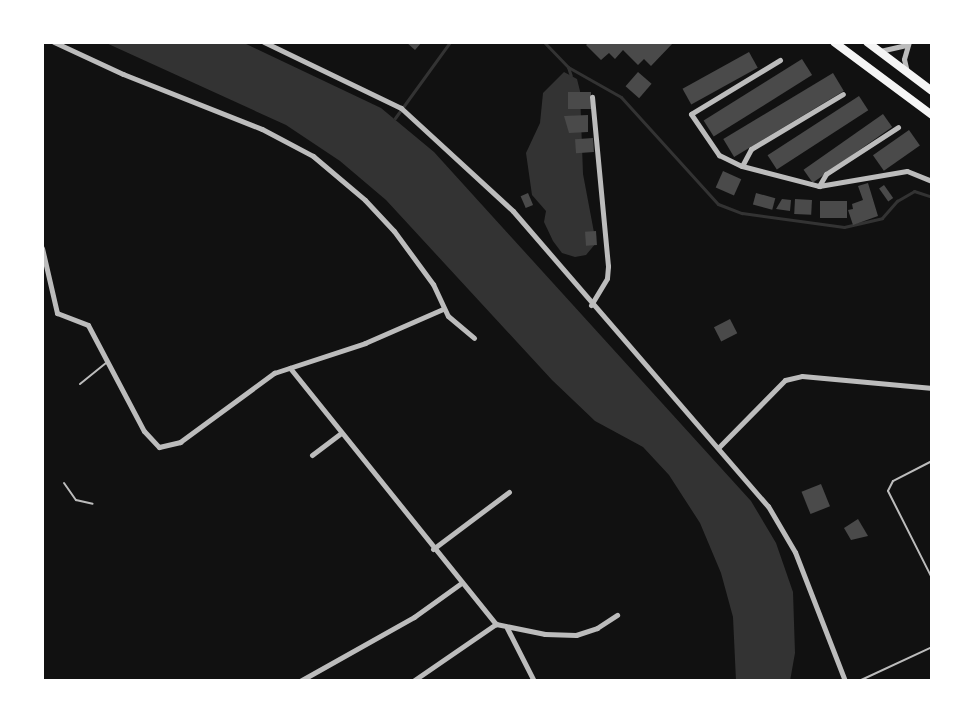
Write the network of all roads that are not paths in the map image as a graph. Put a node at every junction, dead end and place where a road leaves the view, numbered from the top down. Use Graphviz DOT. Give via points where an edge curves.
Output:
graph roads {
  1 [pos="54,42"];
  2 [pos="264,42"];
  3 [pos="678,42"];
  4 [pos="696,42"];
  5 [pos="834,42"];
  6 [pos="867,42"];
  7 [pos="908,43"];
  8 [pos="878,51"];
  9 [pos="780,60"];
  10 [pos="908,74"];
  11 [pos="932,91"];
  12 [pos="843,93"];
  13 [pos="592,97"];
  14 [pos="932,115"];
  15 [pos="898,127"];
  16 [pos="742,166"];
  17 [pos="932,181"];
  18 [pos="819,186"];
  19 [pos="42,248"];
  20 [pos="591,305"];
  21 [pos="443,309"];
  22 [pos="474,338"];
  23 [pos="108,361"];
  24 [pos="290,368"];
  25 [pos="80,384"];
  26 [pos="932,388"];
  27 [pos="341,433"];
  28 [pos="719,447"];
  29 [pos="312,455"];
  30 [pos="932,461"];
  31 [pos="64,483"];
  32 [pos="509,492"];
  33 [pos="93,504"];
  34 [pos="433,549"];
  35 [pos="932,578"];
  36 [pos="460,584"];
  37 [pos="618,615"];
  38 [pos="496,624"];
  39 [pos="507,628"];
  40 [pos="930,648"];
  41 [pos="300,681"];
  42 [pos="413,681"];
  43 [pos="534,681"];
  44 [pos="845,681"];
  45 [pos="859,681"];
  1 -- 21 [label="street" via="262,129 313,156 365,200 403,241 433,284"];
  2 -- 20 [label="street" via="401,108 513,211"];
  3 -- 4 [label="lane"];
  5 -- 14 [label="highway"];
  6 -- 8 [label="highway"];
  7 -- 8 [label="street"];
  7 -- 10 [label="street"];
  8 -- 10 [label="highway"];
  9 -- 16 [label="street" via="691,114 719,155"];
  10 -- 11 [label="highway"];
  12 -- 16 [label="street" via="751,148"];
  13 -- 20 [label="street" via="608,266 607,278"];
  15 -- 18 [label="street" via="826,174"];
  16 -- 18 [label="street"];
  17 -- 18 [label="street" via="901,171"];
  19 -- 23 [label="street" via="57,313 88,325"];
  20 -- 28 [label="street"];
  21 -- 22 [label="street" via="456,327"];
  21 -- 24 [label="street" via="365,343"];
  23 -- 24 [label="street" via="144,431 152,442 165,447 180,442 257,382"];
  23 -- 25 [label="lane"];
  24 -- 27 [label="street"];
  26 -- 28 [label="street" via="802,375 785,380"];
  27 -- 29 [label="street"];
  27 -- 34 [label="street"];
  28 -- 44 [label="street" via="782,527"];
  30 -- 35 [label="lane" via="893,481 888,491"];
  31 -- 33 [label="lane" via="76,500"];
  32 -- 34 [label="street"];
  34 -- 36 [label="street"];
  36 -- 38 [label="street"];
  36 -- 41 [label="street" via="414,616"];
  37 -- 39 [label="street" via="576,635"];
  38 -- 39 [label="street"];
  38 -- 42 [label="street"];
  39 -- 43 [label="street"];
  40 -- 45 [label="lane"];
}
